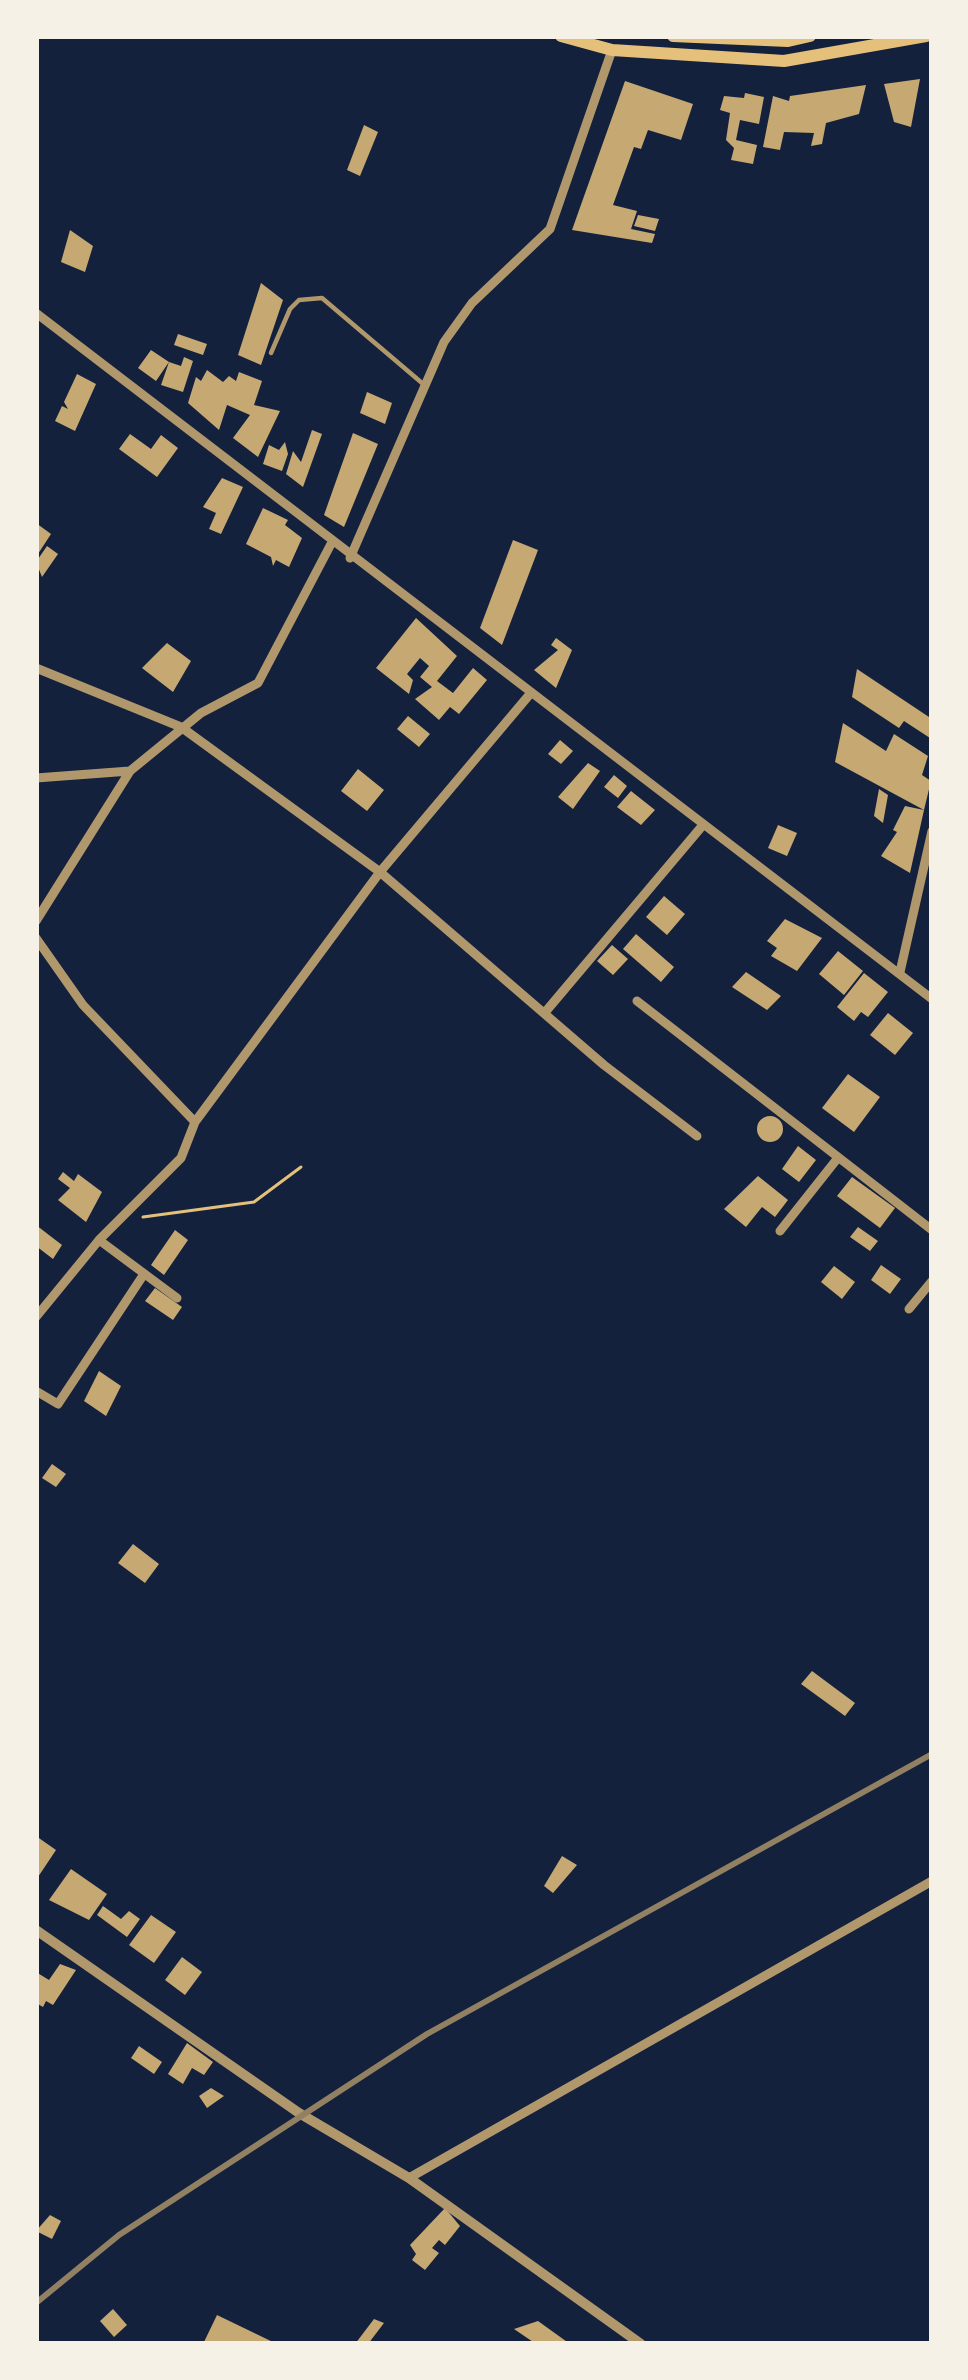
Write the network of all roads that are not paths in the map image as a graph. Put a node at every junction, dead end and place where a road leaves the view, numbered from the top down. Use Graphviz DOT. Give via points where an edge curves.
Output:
graph roads {
  1 [pos="561,36"];
  2 [pos="673,36"];
  3 [pos="810,36"];
  4 [pos="926,36"];
  5 [pos="788,38"];
  6 [pos="612,50"];
  7 [pos="784,61"];
  8 [pos="36,313"];
  9 [pos="271,353"];
  10 [pos="424,385"];
  11 [pos="331,544"];
  12 [pos="350,557"];
  13 [pos="36,668"];
  14 [pos="530,694"];
  15 [pos="181,727"];
  16 [pos="130,771"];
  17 [pos="36,778"];
  18 [pos="703,825"];
  19 [pos="932,831"];
  20 [pos="380,872"];
  21 [pos="36,921"];
  22 [pos="36,938"];
  23 [pos="900,972"];
  24 [pos="932,999"];
  25 [pos="637,1001"];
  26 [pos="547,1010"];
  27 [pos="195,1122"];
  28 [pos="697,1136"];
  29 [pos="837,1159"];
  30 [pos="932,1230"];
  31 [pos="780,1232"];
  32 [pos="99,1240"];
  33 [pos="144,1274"];
  34 [pos="932,1281"];
  35 [pos="177,1298"];
  36 [pos="909,1309"];
  37 [pos="36,1317"];
  38 [pos="36,1391"];
  39 [pos="932,1881"];
  40 [pos="36,1930"];
  41 [pos="410,2178"];
  42 [pos="641,2344"];
  1 -- 6 [label="main road"];
  2 -- 5 [label="main road"];
  3 -- 5 [label="main road"];
  4 -- 7 [label="main road"];
  5 -- 7 [label="street"];
  6 -- 7 [label="main road"];
  6 -- 10 [label="street" via="550,230 472,303"];
  8 -- 11 [label="street"];
  9 -- 10 [label="lane" via="290,309 322,298"];
  10 -- 12 [label="street"];
  11 -- 12 [label="street"];
  11 -- 15 [label="street" via="258,683"];
  12 -- 14 [label="street"];
  13 -- 15 [label="street"];
  14 -- 18 [label="street"];
  14 -- 20 [label="street"];
  15 -- 16 [label="street"];
  15 -- 20 [label="street"];
  16 -- 17 [label="street"];
  16 -- 21 [label="street"];
  18 -- 23 [label="street"];
  18 -- 26 [label="street"];
  19 -- 23 [label="street"];
  20 -- 26 [label="street"];
  20 -- 27 [label="street"];
  22 -- 27 [label="street" via="83,1005"];
  23 -- 24 [label="street"];
  25 -- 29 [label="street"];
  26 -- 28 [label="street"];
  27 -- 32 [label="street" via="181,1159"];
  29 -- 30 [label="street"];
  29 -- 31 [label="street"];
  32 -- 33 [label="street"];
  32 -- 37 [label="street"];
  33 -- 35 [label="street"];
  33 -- 38 [label="street" via="58,1404"];
  34 -- 36 [label="street"];
  39 -- 41 [label="street"];
  40 -- 41 [label="street" via="299,2113"];
  41 -- 42 [label="street"];
}
